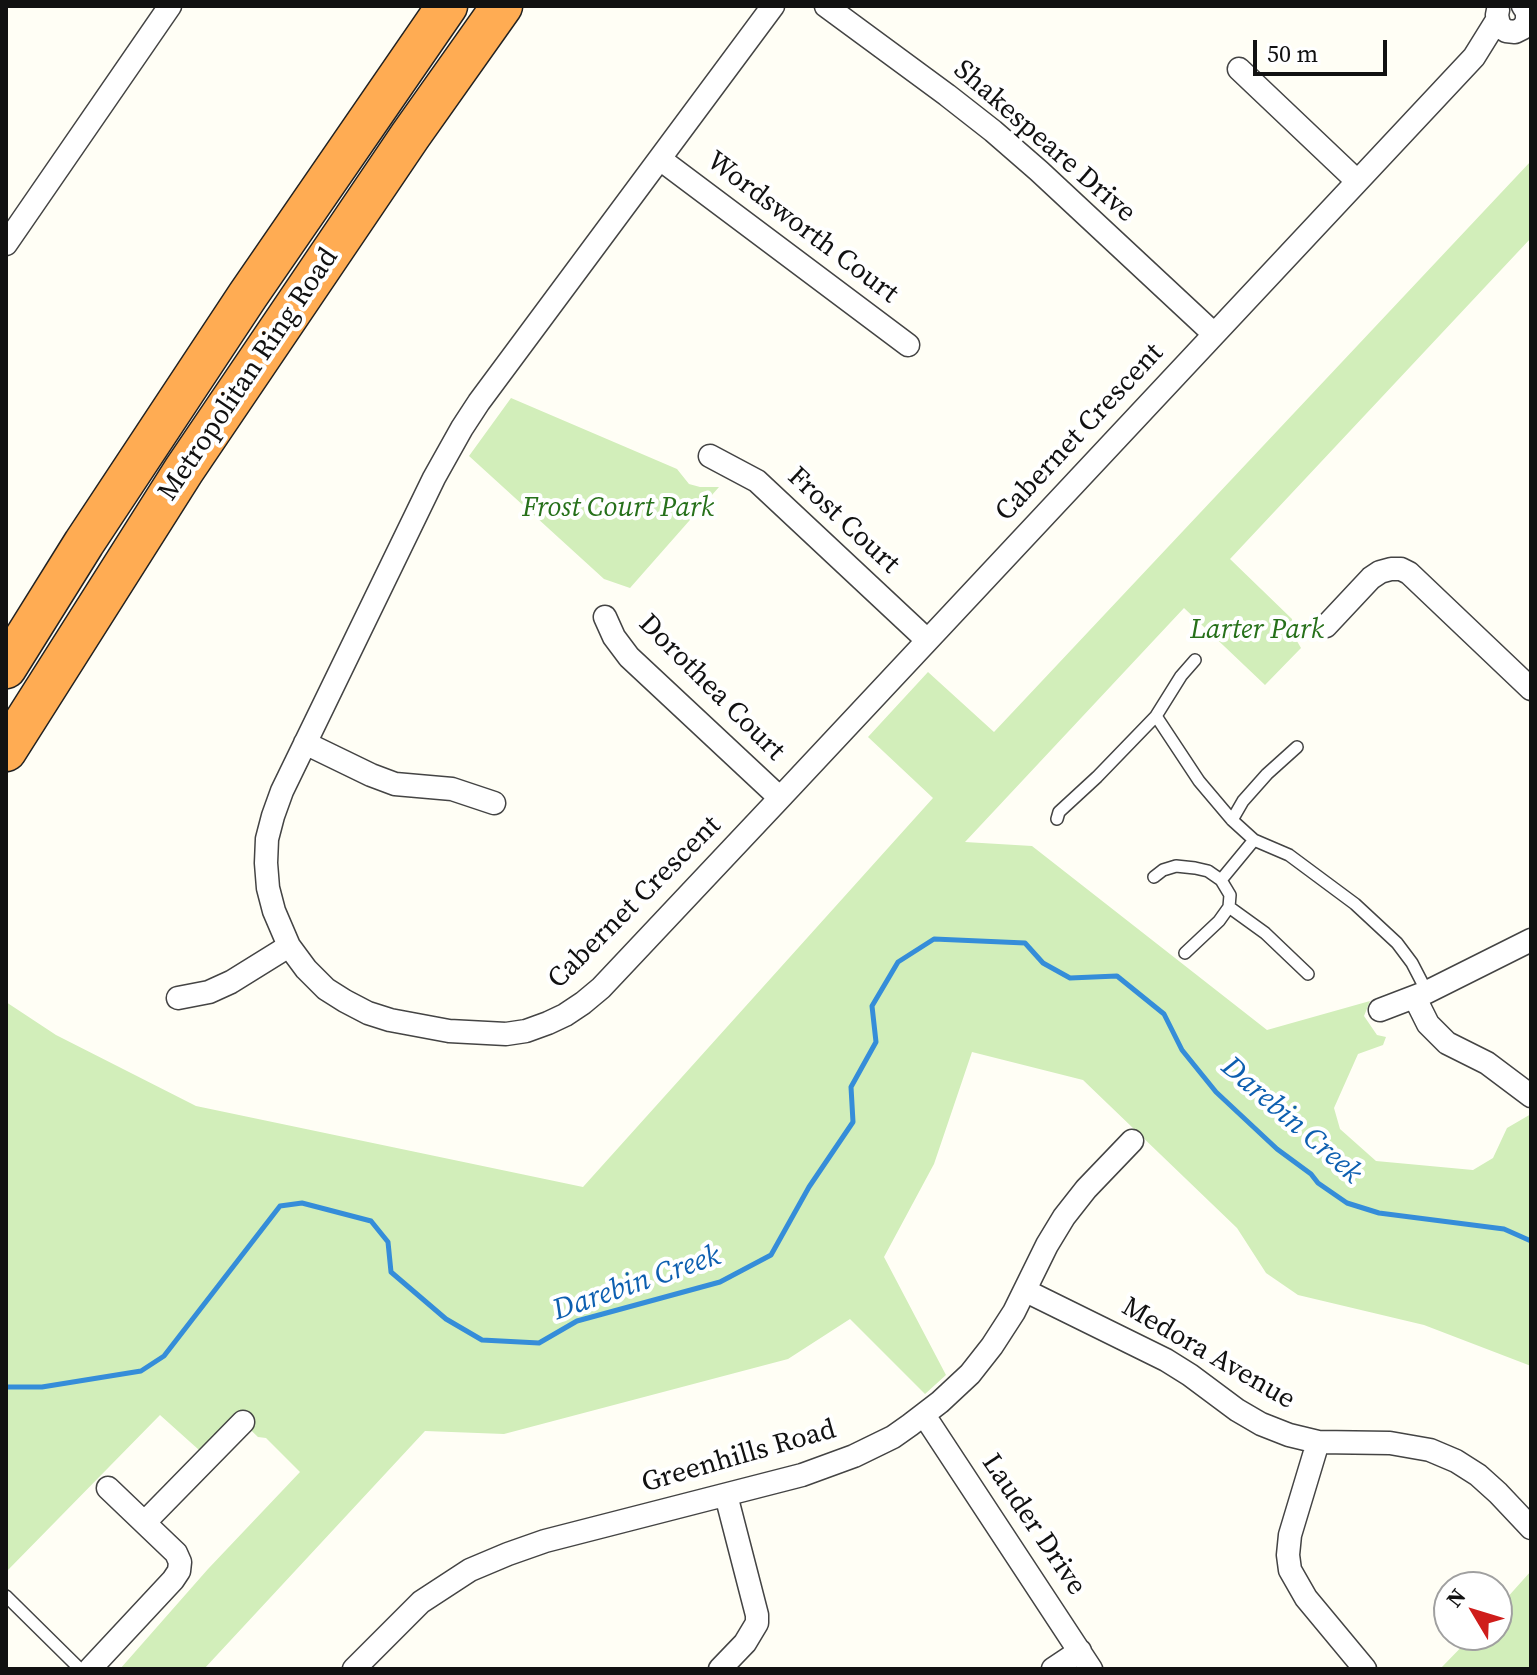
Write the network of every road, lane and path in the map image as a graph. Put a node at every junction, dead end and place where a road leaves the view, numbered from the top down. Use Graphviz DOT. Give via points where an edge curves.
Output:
graph roads {
  1 [pos="170,6"];
  2 [pos="447,6"];
  3 [pos="502,6"];
  4 [pos="773,6"];
  5 [pos="826,6"];
  6 [pos="1512,20"];
  7 [pos="1239,69"];
  8 [pos="660,159"];
  9 [pos="1357,181"];
  10 [pos="6,244"];
  11 [pos="1214,334"];
  12 [pos="908,345"];
  13 [pos="710,456"];
  14 [pos="605,617"];
  15 [pos="1326,626"];
  16 [pos="927,640"];
  17 [pos="1195,660"];
  18 [pos="6,668"];
  19 [pos="1531,689"];
  20 [pos="1156,716"];
  21 [pos="305,743"];
  22 [pos="1297,747"];
  23 [pos="6,751"];
  24 [pos="780,798"];
  25 [pos="494,803"];
  26 [pos="1057,819"];
  27 [pos="1232,820"];
  28 [pos="1254,840"];
  29 [pos="1154,877"];
  30 [pos="1221,880"];
  31 [pos="1229,907"];
  32 [pos="1531,940"];
  33 [pos="289,946"];
  34 [pos="1185,953"];
  35 [pos="1308,974"];
  36 [pos="1421,995"];
  37 [pos="178,998"];
  38 [pos="1380,1010"];
  39 [pos="1531,1096"];
  40 [pos="1132,1141"];
  41 [pos="1026,1291"];
  42 [pos="924,1415"];
  43 [pos="243,1422"];
  44 [pos="1318,1442"];
  45 [pos="108,1488"];
  46 [pos="726,1495"];
  47 [pos="145,1522"];
  48 [pos="1531,1528"];
  49 [pos="6,1596"];
  50 [pos="1085,1660"];
  51 [pos="80,1669"];
  52 [pos="90,1669"];
  53 [pos="354,1669"];
  54 [pos="720,1669"];
  55 [pos="1053,1669"];
  56 [pos="1365,1669"];
  1 -- 10 [label="street"];
  2 -- 18 [label="highway, Metropolitan Ring Road" via="248,295"];
  3 -- 23 [label="highway, Metropolitan Ring Road" via="184,470"];
  4 -- 8 [label="street, Cabernet Crescent"];
  5 -- 11 [label="street, Shakespeare Drive" via="1004,141"];
  6 -- 9 [label="street, Cabernet Crescent"];
  7 -- 9 [label="street"];
  8 -- 12 [label="street, Wordsworth Court"];
  8 -- 21 [label="street, Cabernet Crescent" via="479,402 446,455"];
  9 -- 11 [label="street, Cabernet Crescent"];
  11 -- 16 [label="street, Cabernet Crescent"];
  13 -- 16 [label="street, Frost Court" via="757,481"];
  14 -- 24 [label="street, Dorothea Court" via="629,657"];
  15 -- 19 [label="street" via="1371,578 1401,569"];
  16 -- 24 [label="street, Cabernet Crescent"];
  17 -- 20 [label="lane"];
  20 -- 26 [label="lane"];
  20 -- 27 [label="lane"];
  21 -- 25 [label="street" via="395,784 452,789"];
  21 -- 33 [label="street, Cabernet Crescent" via="267,839 268,888"];
  22 -- 27 [label="lane" via="1267,774"];
  24 -- 33 [label="street, Cabernet Crescent" via="601,988 565,1015 526,1031 449,1031 368,1013 326,989"];
  27 -- 28 [label="lane"];
  28 -- 30 [label="lane"];
  28 -- 36 [label="lane" via="1289,855 1355,904 1412,963"];
  29 -- 30 [label="lane" via="1176,866 1208,871"];
  30 -- 31 [label="lane" via="1230,895"];
  31 -- 34 [label="lane"];
  31 -- 35 [label="lane"];
  32 -- 36 [label="street"];
  33 -- 37 [label="street" via="231,982"];
  36 -- 38 [label="street"];
  36 -- 39 [label="street" via="1428,1024 1447,1043 1487,1063"];
  40 -- 41 [label="street, Greenhills Road" via="1064,1217"];
  41 -- 42 [label="street, Greenhills Road" via="970,1374"];
  41 -- 44 [label="street, Medora Avenue" via="1166,1360 1261,1424"];
  42 -- 46 [label="street, Greenhills Road" via="893,1437 842,1461"];
  42 -- 50 [label="street, Lauder Drive"];
  43 -- 47 [label="street"];
  44 -- 48 [label="street, Medora Avenue" via="1390,1443 1430,1450 1478,1475"];
  44 -- 56 [label="street" via="1290,1535 1290,1570 1306,1598"];
  45 -- 47 [label="street"];
  46 -- 53 [label="street, Greenhills Road" via="545,1541 470,1570 421,1602"];
  46 -- 54 [label="street" via="757,1623"];
  47 -- 52 [label="street" via="176,1553 179,1571"];
  49 -- 51 [label="lane"];
  50 -- 55 [label="street"];
}
